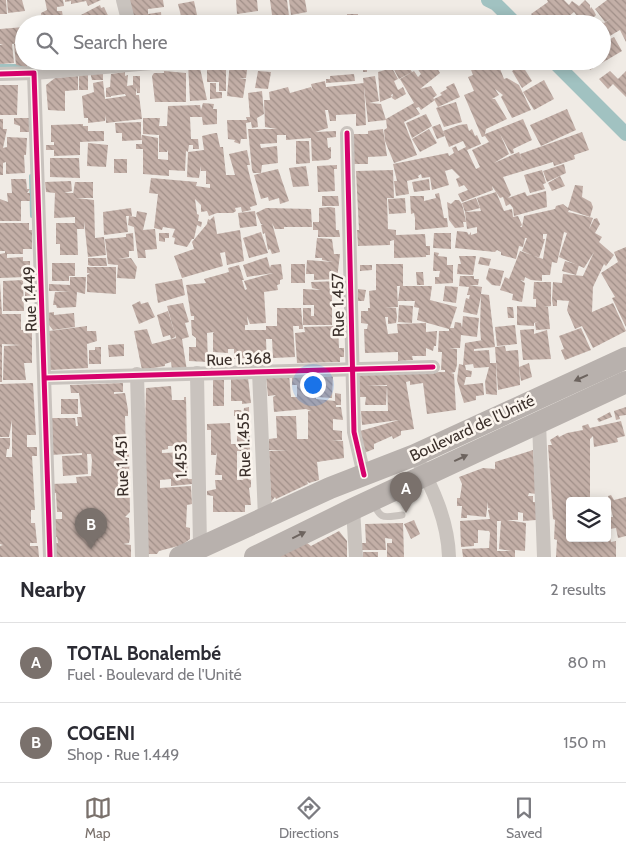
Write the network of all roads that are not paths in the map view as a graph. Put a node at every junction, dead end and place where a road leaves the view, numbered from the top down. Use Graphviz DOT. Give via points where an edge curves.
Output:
graph roads {
  1 [pos="123,0"];
  2 [pos="127,15"];
  3 [pos="63,70"];
  4 [pos="34,73"];
  5 [pos="0,74"];
  6 [pos="347,133"];
  7 [pos="626,358"];
  8 [pos="433,366"];
  9 [pos="352,369"];
  10 [pos="259,371"];
  11 [pos="198,373"];
  12 [pos="137,374"];
  13 [pos="45,378"];
  14 [pos="626,382"];
  15 [pos="539,422"];
  16 [pos="414,455"];
  17 [pos="364,475"];
  18 [pos="425,475"];
  19 [pos="362,504"];
  20 [pos="402,516"];
  21 [pos="265,518"];
  22 [pos="207,552"];
  23 [pos="50,557"];
  24 [pos="142,557"];
  25 [pos="180,557"];
  26 [pos="255,557"];
  27 [pos="356,557"];
  28 [pos="449,557"];
  29 [pos="544,557"];
  1 -- 2 [label="street"];
  3 -- 4 [label="street"];
  4 -- 5 [label="street"];
  4 -- 13 [label="street, Rue 1.449"];
  6 -- 9 [label="street, Rue 1.457"];
  7 -- 16 [label="main road, Boulevard de l'Unité, one-way"];
  8 -- 9 [label="street, Rue 1.368"];
  9 -- 10 [label="street, Rue 1.368"];
  9 -- 17 [label="street, Rue 1.457" via="354,432"];
  10 -- 11 [label="street, Rue 1.368"];
  10 -- 21 [label="street, Rue 1.455"];
  11 -- 12 [label="street, Rue 1.368"];
  11 -- 22 [label="street, 1.453"];
  12 -- 13 [label="street, Rue 1.368"];
  12 -- 24 [label="street, Rue 1.451"];
  13 -- 23 [label="street, Rue 1.449"];
  14 -- 15 [label="main road, Boulevard de l'Unité"];
  18 -- 15 [label="main road, Boulevard de l'Unité, one-way"];
  15 -- 29 [label="street"];
  16 -- 17 [label="main road, Boulevard de l'Unité"];
  16 -- 18 [label="street"];
  17 -- 21 [label="main road, Boulevard de l'Unité"];
  17 -- 22 [label="main road" via="356,490 336,500"];
  18 -- 19 [label="main road, Boulevard de l'Unité"];
  18 -- 28 [label="street" via="449,538"];
  19 -- 20 [label="lane" via="383,517"];
  26 -- 19 [label="main road, Boulevard de l'Unité, one-way"];
  19 -- 27 [label="street"];
  21 -- 22 [label="main road, Boulevard de l'Unité"];
  22 -- 25 [label="main road, Boulevard de l'Unité"];
}
